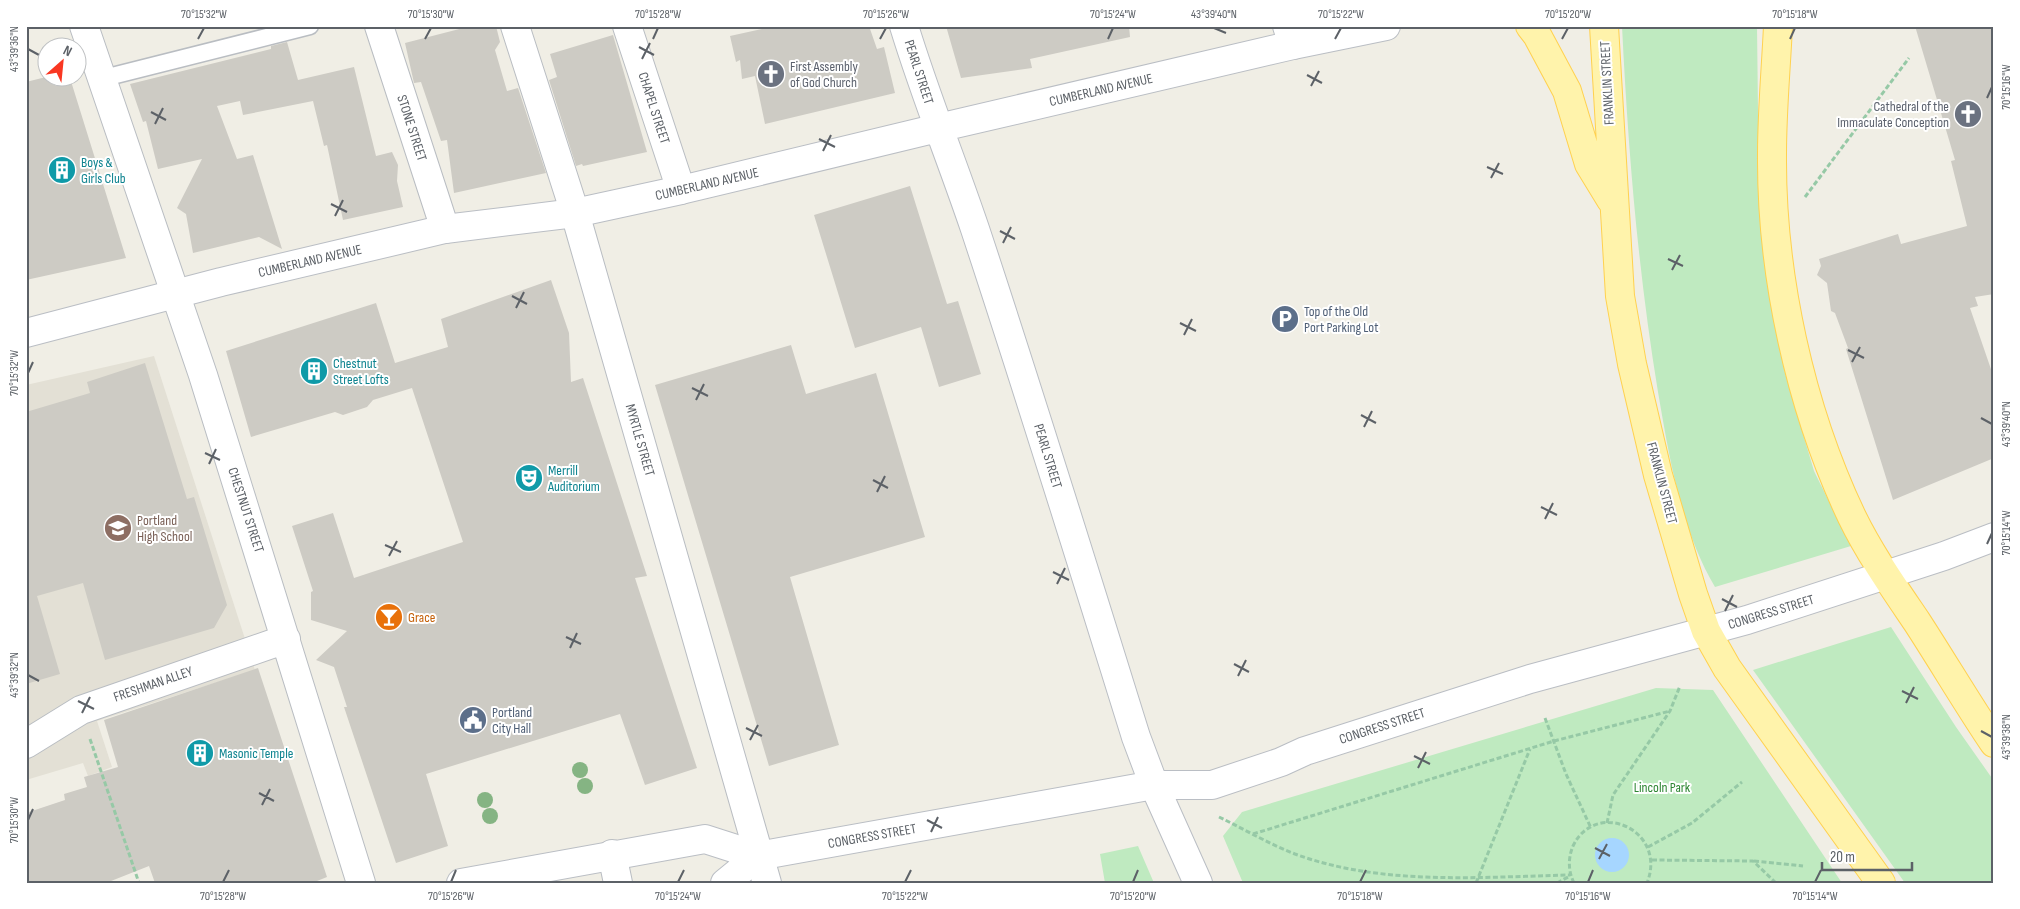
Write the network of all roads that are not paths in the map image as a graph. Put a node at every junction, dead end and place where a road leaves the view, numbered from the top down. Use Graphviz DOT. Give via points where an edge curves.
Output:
graph roads {
  1 [pos="84,26"];
  2 [pos="310,26"];
  3 [pos="379,26"];
  4 [pos="515,26"];
  5 [pos="627,26"];
  6 [pos="904,26"];
  7 [pos="1386,26"];
  8 [pos="1530,26"];
  9 [pos="1604,26"];
  10 [pos="1778,26"];
  11 [pos="1290,36"];
  12 [pos="100,79"];
  13 [pos="938,128"];
  14 [pos="681,190"];
  15 [pos="1613,205"];
  16 [pos="575,213"];
  17 [pos="445,229"];
  18 [pos="176,295"];
  19 [pos="26,333"];
  20 [pos="1994,537"];
  21 [pos="1885,574"];
  22 [pos="1706,631"];
  23 [pos="286,639"];
  24 [pos="1994,743"];
  25 [pos="26,744"];
  26 [pos="1154,786"];
  27 [pos="612,854"];
  28 [pos="758,856"];
  29 [pos="362,883"];
  30 [pos="461,883"];
  31 [pos="618,883"];
  32 [pos="725,883"];
  33 [pos="767,883"];
  34 [pos="1198,883"];
  35 [pos="1881,883"];
  1 -- 12 [label="street, CHESTNUT STREET"];
  2 -- 12 [label="lane"];
  3 -- 17 [label="street, STONE STREET"];
  4 -- 16 [label="street, MYRTLE STREET"];
  5 -- 14 [label="street, CHAPEL STREET"];
  6 -- 13 [label="street, PEARL STREET"];
  7 -- 11 [label="street, CUMBERLAND AVENUE"];
  8 -- 15 [label="main road" via="1567,91 1589,164"];
  9 -- 15 [label="main road, FRANKLIN STREET"];
  10 -- 21 [label="main road" via="1772,154 1782,285 1810,407 1829,465 1852,518"];
  11 -- 13 [label="street, CUMBERLAND AVENUE"];
  12 -- 18 [label="street, CHESTNUT STREET"];
  13 -- 14 [label="street, CUMBERLAND AVENUE"];
  13 -- 26 [label="street, PEARL STREET" via="953,163 1018,360"];
  14 -- 16 [label="street, CUMBERLAND AVENUE"];
  15 -- 22 [label="main road, FRANKLIN STREET" via="1620,296 1632,364 1658,475"];
  16 -- 17 [label="street, CUMBERLAND AVENUE"];
  16 -- 28 [label="street, MYRTLE STREET"];
  17 -- 18 [label="street, CUMBERLAND AVENUE"];
  18 -- 19 [label="street, CUMBERLAND AVENUE"];
  18 -- 23 [label="street, CHESTNUT STREET"];
  20 -- 21 [label="street, CONGRESS STREET"];
  21 -- 22 [label="street, CONGRESS STREET"];
  21 -- 24 [label="main road"];
  22 -- 26 [label="street, CONGRESS STREET" via="1530,679 1305,751 1212,785"];
  22 -- 35 [label="main road, FRANKLIN STREET" via="1727,668"];
  23 -- 25 [label="street, FRESHMAN ALLEY" via="81,710"];
  23 -- 29 [label="street, CHESTNUT STREET"];
  26 -- 28 [label="street, CONGRESS STREET"];
  26 -- 34 [label="street, PEARL STREET"];
  27 -- 28 [label="street, CONGRESS STREET" via="705,839"];
  27 -- 30 [label="street, CONGRESS STREET"];
  27 -- 31 [label="street"];
  28 -- 32 [label="street, CONGRESS STREET"];
  28 -- 33 [label="street, MYRTLE STREET"];
}
